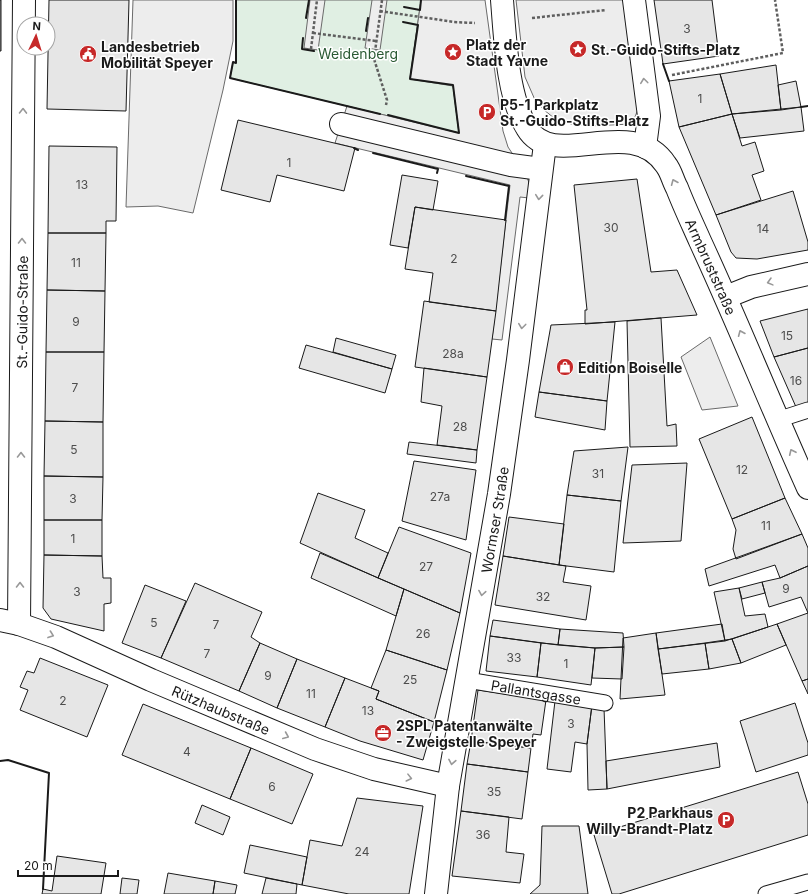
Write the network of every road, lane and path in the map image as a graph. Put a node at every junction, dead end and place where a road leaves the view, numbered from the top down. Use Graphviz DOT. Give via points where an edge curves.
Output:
graph roads {
  1 [pos="24,0"];
  2 [pos="317,0"];
  3 [pos="382,0"];
  4 [pos="502,0"];
  5 [pos="634,0"];
  6 [pos="775,0"];
  7 [pos="380,11"];
  8 [pos="419,17"];
  9 [pos="313,33"];
  10 [pos="376,41"];
  11 [pos="311,49"];
  12 [pos="667,75"];
  13 [pos="341,124"];
  14 [pos="378,133"];
  15 [pos="545,144"];
  16 [pos="645,147"];
  17 [pos="541,168"];
  18 [pos="808,274"];
  19 [pos="726,297"];
  20 [pos="808,410"];
  21 [pos="777,420"];
  22 [pos="808,488"];
  23 [pos="10,622"];
  24 [pos="467,680"];
  25 [pos="605,703"];
  26 [pos="448,786"];
  27 [pos="808,882"];
  28 [pos="436,894"];
  29 [pos="766,894"];
  23 -- 1 [label="street, St.-Guido-Straße, one-way"];
  2 -- 9 [label="path"];
  3 -- 7 [label="path"];
  4 -- 15 [label="street" via="514,95 527,128 535,139"];
  16 -- 5 [label="street, one-way" via="649,116"];
  6 -- 12 [label="path" via="783,53"];
  7 -- 8 [label="path"];
  7 -- 10 [label="path"];
  9 -- 10 [label="path"];
  9 -- 11 [label="path"];
  10 -- 14 [label="path" via="374,59 387,100"];
  13 -- 14 [label="street"];
  14 -- 17 [label="street" via="511,165"];
  15 -- 16 [label="street, Armbruststraße" via="562,146 618,140"];
  15 -- 17 [label="street, Wormser Straße"];
  19 -- 16 [label="street, Armbruststraße, one-way" via="666,164"];
  17 -- 24 [label="street, Wormser Straße, one-way" via="518,360"];
  18 -- 19 [label="street, one-way" via="751,287"];
  21 -- 19 [label="street, Armbruststraße, one-way"];
  20 -- 21 [label="lane"];
  22 -- 21 [label="street, Armbruststraße, one-way"];
  23 -- 26 [label="street, Rützhaubstraße, one-way" via="56,637 150,680 315,749 374,769"];
  24 -- 25 [label="lane, Pallantsgasse"];
  24 -- 26 [label="street, Wormser Straße, one-way"];
  26 -- 28 [label="street, Wormser Straße"];
  27 -- 29 [label="lane"];
}
